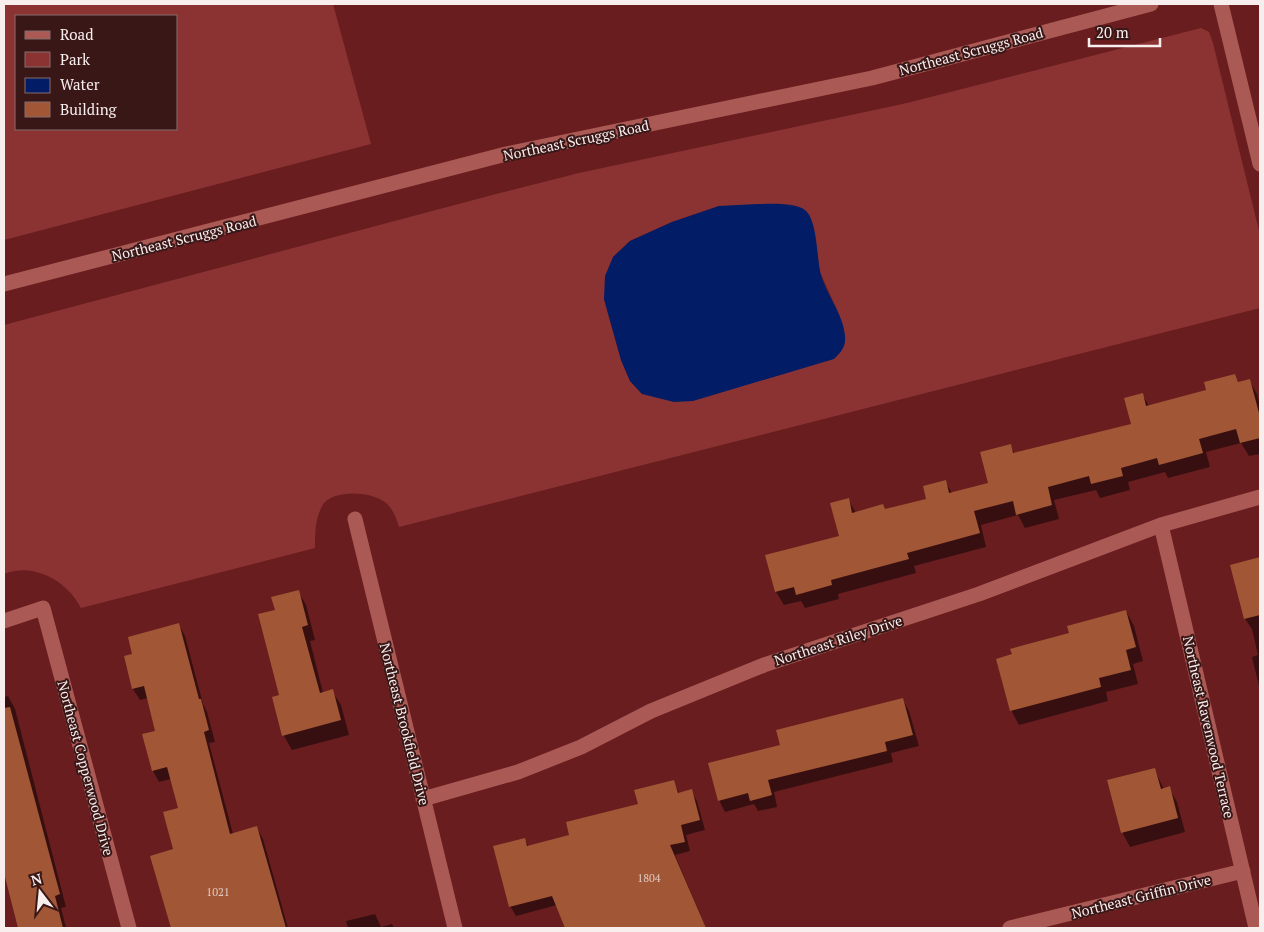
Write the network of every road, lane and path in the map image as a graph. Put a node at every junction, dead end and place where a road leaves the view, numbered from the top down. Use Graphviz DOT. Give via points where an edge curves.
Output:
graph roads {
  1 [pos="1151,4"];
  2 [pos="1221,4"];
  3 [pos="1260,164"];
  4 [pos="4,284"];
  5 [pos="1260,497"];
  6 [pos="355,519"];
  7 [pos="1161,525"];
  8 [pos="4,620"];
  9 [pos="423,799"];
  10 [pos="1243,871"];
  11 [pos="129,928"];
  12 [pos="455,928"];
  13 [pos="1010,928"];
  14 [pos="1256,928"];
  1 -- 4 [label="street, Northeast Scruggs Road" via="872,78 506,154"];
  2 -- 3 [label="street"];
  5 -- 7 [label="street, Northeast Riley Drive"];
  6 -- 9 [label="street, Northeast Brookfield Drive"];
  7 -- 9 [label="street, Northeast Riley Drive" via="979,594 764,665 651,711 581,747 518,772"];
  7 -- 10 [label="street, Northeast Ravenwood Terrace"];
  8 -- 11 [label="street, Northeast Copperwood Drive" via="43,608"];
  9 -- 12 [label="street, Northeast Brookfield Drive"];
  10 -- 13 [label="street, Northeast Griffin Drive"];
  10 -- 14 [label="street, Northeast Ravenwood Terrace"];
}
